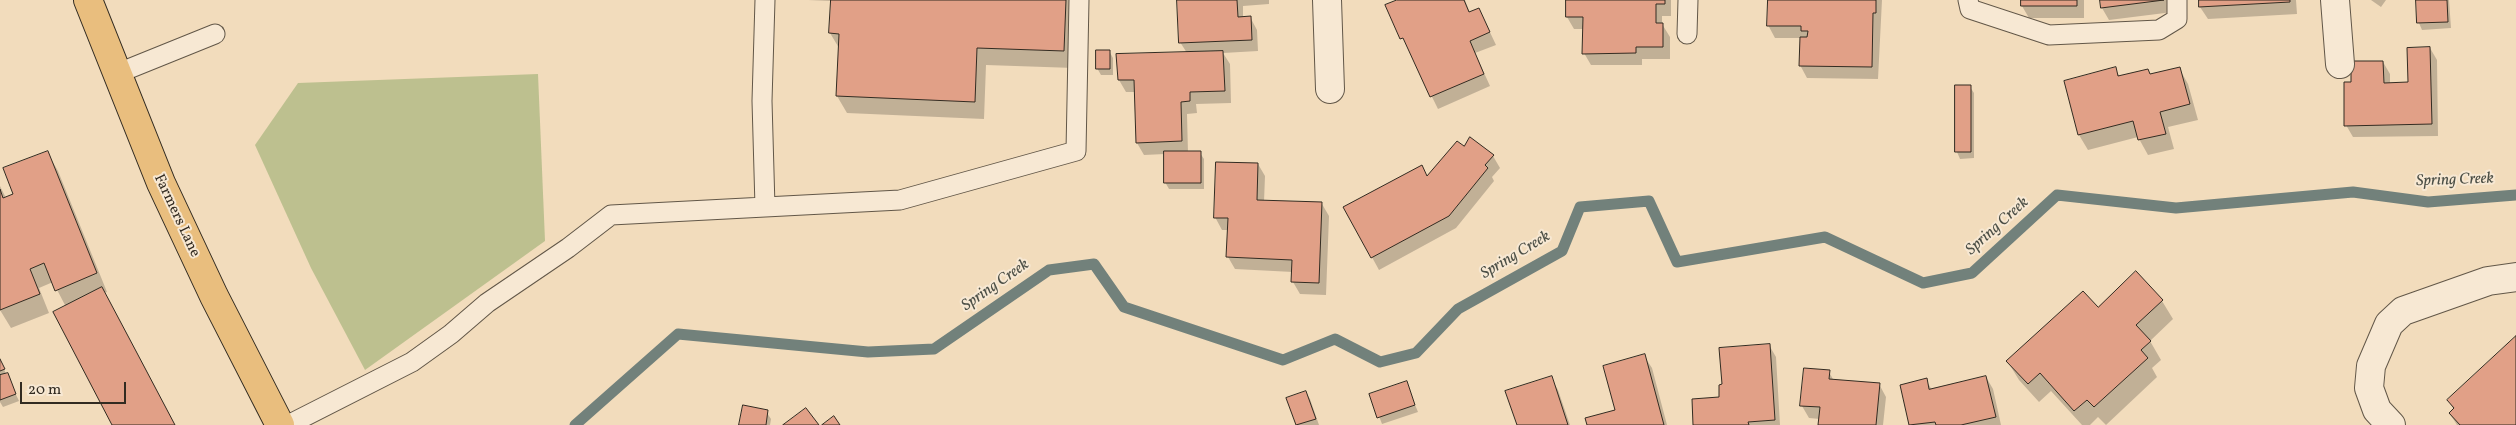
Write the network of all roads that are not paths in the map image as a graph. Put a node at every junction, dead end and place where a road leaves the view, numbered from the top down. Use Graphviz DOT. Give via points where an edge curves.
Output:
graph roads {
  1 [pos="88,0"];
  2 [pos="765,0"];
  3 [pos="1078,0"];
  4 [pos="1327,0"];
  5 [pos="1688,0"];
  6 [pos="1968,0"];
  7 [pos="2177,0"];
  8 [pos="2335,0"];
  9 [pos="215,34"];
  10 [pos="1687,34"];
  11 [pos="2340,64"];
  12 [pos="116,74"];
  13 [pos="1330,88"];
  14 [pos="765,207"];
  15 [pos="2516,277"];
  16 [pos="280,425"];
  17 [pos="288,425"];
  18 [pos="2391,425"];
  1 -- 12 [label="main road, Farmers Lane"];
  2 -- 14 [label="lane" via="762,101"];
  3 -- 14 [label="lane" via="1076,151 900,200"];
  4 -- 13 [label="street"];
  5 -- 10 [label="lane"];
  6 -- 7 [label="lane" via="1970,9 2050,36 2159,30 2177,18"];
  8 -- 11 [label="street"];
  9 -- 12 [label="lane"];
  12 -- 16 [label="main road, Farmers Lane" via="160,183"];
  14 -- 17 [label="lane" via="611,215 487,303 412,362"];
  15 -- 18 [label="street" via="2488,281 2403,311 2389,324 2371,366 2370,388 2377,410"];
}
